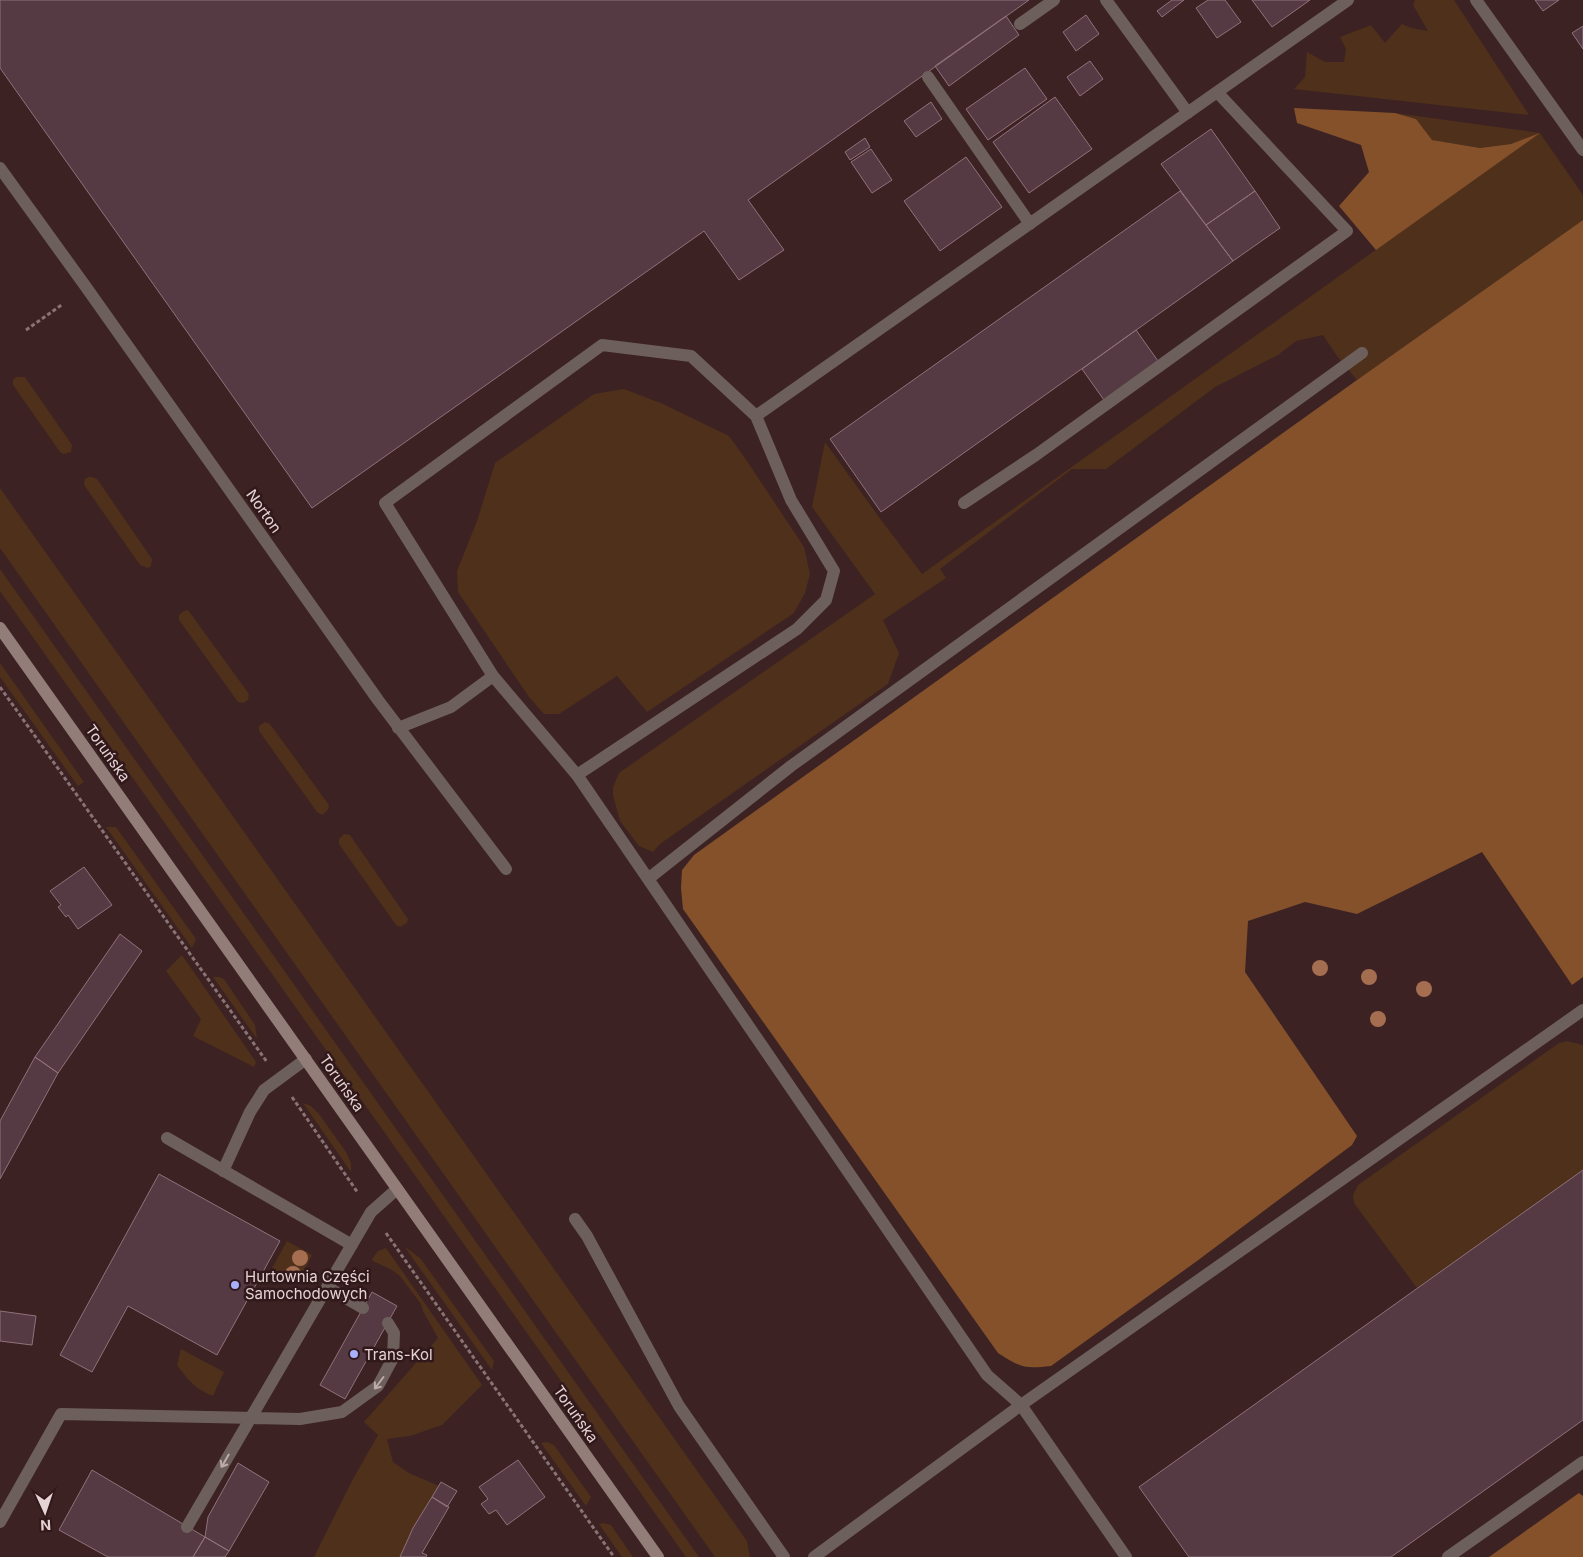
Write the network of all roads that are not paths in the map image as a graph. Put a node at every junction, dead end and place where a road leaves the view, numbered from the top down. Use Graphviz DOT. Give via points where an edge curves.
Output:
graph roads {
  1 [pos="1054,0"];
  2 [pos="1106,0"];
  3 [pos="1348,0"];
  4 [pos="1476,0"];
  5 [pos="1020,24"];
  6 [pos="928,77"];
  7 [pos="1217,92"];
  8 [pos="1188,113"];
  9 [pos="1583,150"];
  10 [pos="0,168"];
  11 [pos="1030,224"];
  12 [pos="1362,353"];
  13 [pos="756,416"];
  14 [pos="964,503"];
  15 [pos="0,628"];
  16 [pos="493,676"];
  17 [pos="398,728"];
  18 [pos="577,774"];
  19 [pos="506,869"];
  20 [pos="648,879"];
  21 [pos="1583,1010"];
  22 [pos="306,1060"];
  23 [pos="167,1138"];
  24 [pos="223,1171"];
  25 [pos="397,1189"];
  26 [pos="575,1219"];
  27 [pos="352,1244"];
  28 [pos="327,1287"];
  29 [pos="363,1308"];
  30 [pos="388,1323"];
  31 [pos="1020,1405"];
  32 [pos="249,1419"];
  33 [pos="1583,1462"];
  34 [pos="0,1522"];
  35 [pos="187,1526"];
  36 [pos="658,1557"];
  37 [pos="784,1557"];
  38 [pos="814,1557"];
  39 [pos="1126,1557"];
  40 [pos="1448,1557"];
  1 -- 5 [label="lane"];
  2 -- 8 [label="lane"];
  3 -- 7 [label="lane"];
  4 -- 9 [label="lane"];
  6 -- 11 [label="lane"];
  7 -- 8 [label="lane"];
  7 -- 14 [label="lane" via="1347,231 1036,455"];
  8 -- 11 [label="lane"];
  10 -- 17 [label="lane, Norton"];
  11 -- 13 [label="lane"];
  12 -- 20 [label="lane" via="791,766"];
  13 -- 16 [label="lane" via="691,356 602,345 385,503"];
  13 -- 18 [label="lane" via="791,500 834,571 826,600 797,629"];
  15 -- 22 [label="street, Toruńska"];
  16 -- 17 [label="lane" via="451,707"];
  16 -- 18 [label="lane"];
  17 -- 19 [label="lane, Norton"];
  18 -- 20 [label="lane"];
  20 -- 31 [label="lane" via="987,1374"];
  21 -- 31 [label="lane"];
  22 -- 24 [label="lane" via="264,1090 250,1112"];
  22 -- 25 [label="street, Toruńska"];
  23 -- 24 [label="lane"];
  24 -- 27 [label="lane"];
  25 -- 27 [label="lane" via="371,1212"];
  25 -- 36 [label="street, Toruńska"];
  26 -- 37 [label="lane" via="679,1406"];
  27 -- 28 [label="lane"];
  28 -- 29 [label="lane"];
  28 -- 32 [label="lane"];
  30 -- 32 [label="lane, one-way" via="394,1333 393,1358 378,1386 342,1412 300,1420"];
  31 -- 38 [label="lane"];
  31 -- 39 [label="lane"];
  32 -- 34 [label="lane" via="61,1414"];
  32 -- 35 [label="lane, one-way"];
  33 -- 40 [label="lane"];
}
